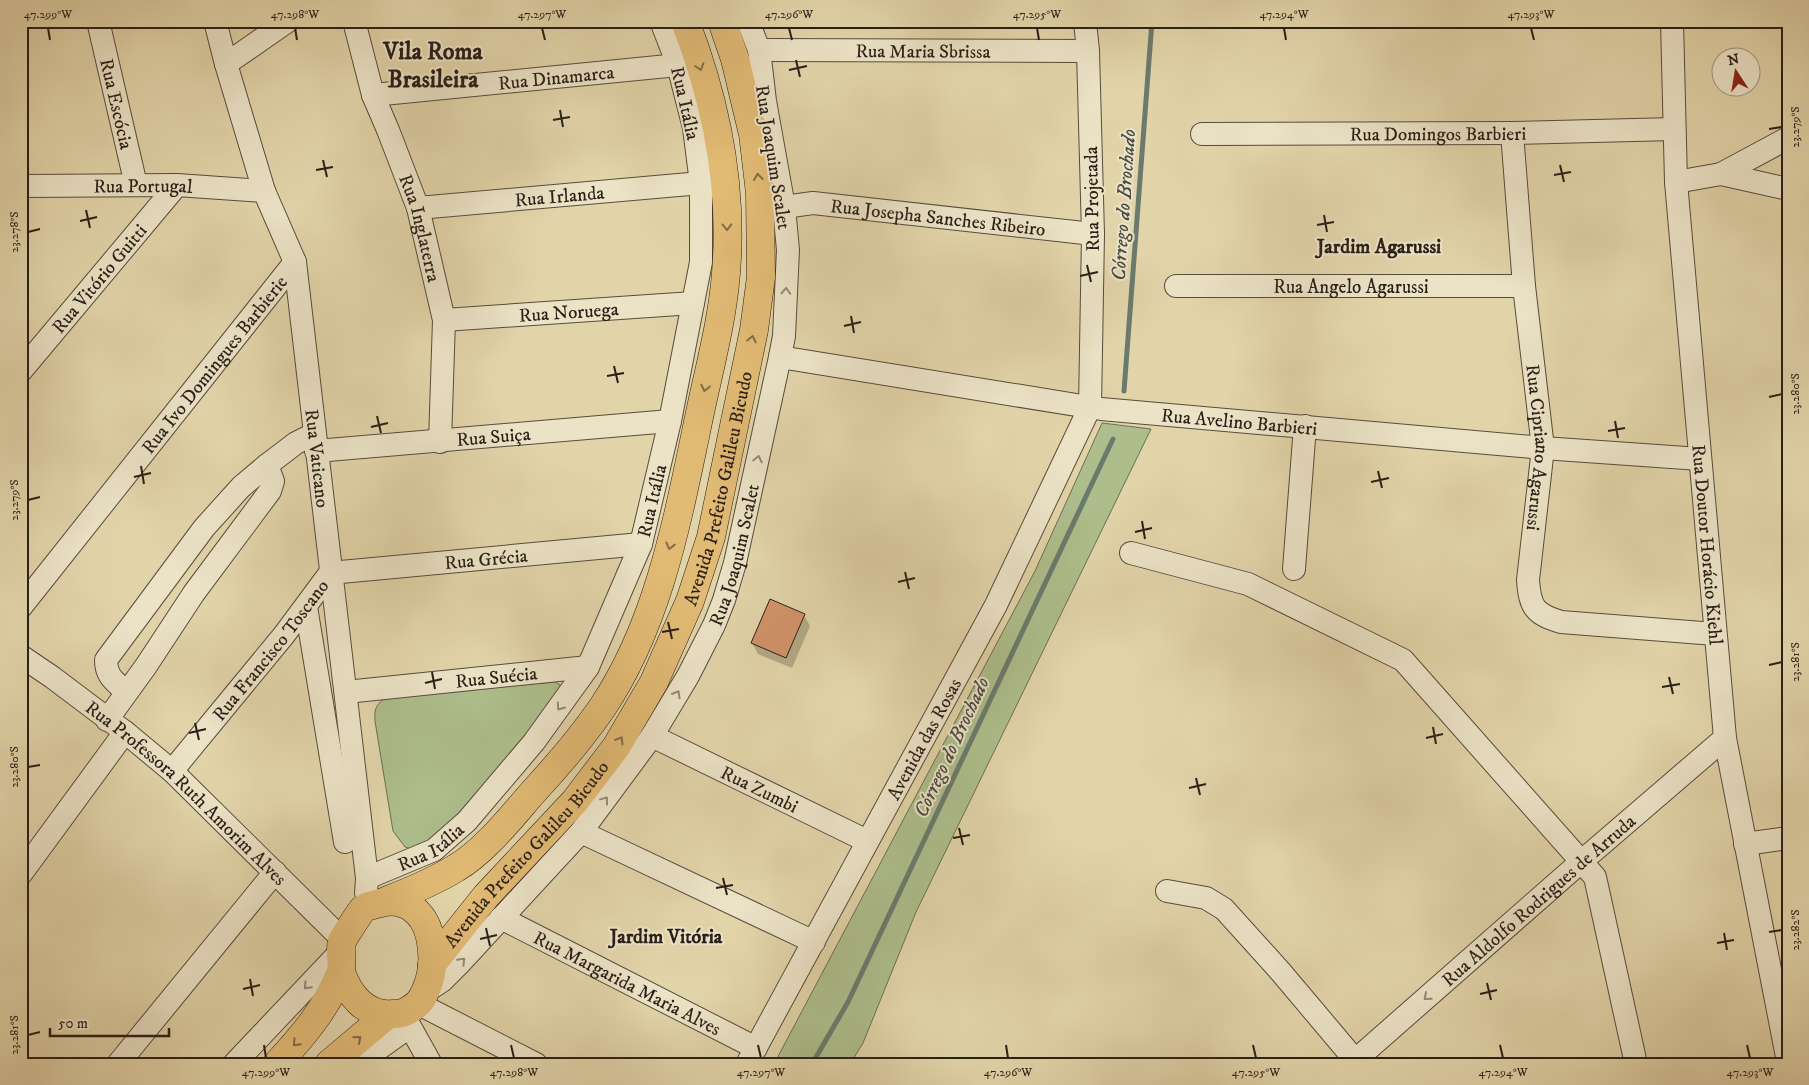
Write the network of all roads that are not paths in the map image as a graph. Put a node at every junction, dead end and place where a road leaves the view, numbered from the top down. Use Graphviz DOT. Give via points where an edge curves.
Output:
graph roads {
  1 [pos="98,21"];
  2 [pos="215,21"];
  3 [pos="288,21"];
  4 [pos="354,21"];
  5 [pos="661,21"];
  6 [pos="685,21"];
  7 [pos="722,21"];
  8 [pos="748,21"];
  9 [pos="1085,21"];
  10 [pos="1672,21"];
  11 [pos="759,50"];
  12 [pos="1088,51"];
  13 [pos="226,64"];
  14 [pos="678,66"];
  15 [pos="373,95"];
  16 [pos="1674,130"];
  17 [pos="1512,133"];
  18 [pos="1202,134"];
  19 [pos="1788,138"];
  20 [pos="1721,174"];
  21 [pos="1676,182"];
  22 [pos="701,184"];
  23 [pos="136,185"];
  24 [pos="178,185"];
  25 [pos="21,186"];
  26 [pos="1788,189"];
  27 [pos="264,191"];
  28 [pos="784,207"];
  29 [pos="418,208"];
  30 [pos="1093,234"];
  31 [pos="294,262"];
  32 [pos="1176,286"];
  33 [pos="1524,286"];
  34 [pos="693,303"];
  35 [pos="444,320"];
  36 [pos="780,357"];
  37 [pos="21,371"];
  38 [pos="1090,408"];
  39 [pos="670,421"];
  40 [pos="1305,426"];
  41 [pos="315,442"];
  42 [pos="440,442"];
  43 [pos="1543,448"];
  44 [pos="1700,459"];
  45 [pos="267,465"];
  46 [pos="641,544"];
  47 [pos="1131,553"];
  48 [pos="1294,569"];
  49 [pos="330,573"];
  50 [pos="306,606"];
  51 [pos="21,607"];
  52 [pos="1715,634"];
  53 [pos="21,656"];
  54 [pos="588,667"];
  55 [pos="126,692"];
  56 [pos="346,692"];
  57 [pos="116,726"];
  58 [pos="652,736"];
  59 [pos="1725,738"];
  60 [pos="172,771"];
  61 [pos="581,832"];
  62 [pos="1788,838"];
  63 [pos="867,841"];
  64 [pos="345,842"];
  65 [pos="1745,844"];
  66 [pos="1582,861"];
  67 [pos="275,872"];
  68 [pos="21,874"];
  69 [pos="367,878"];
  70 [pos="1166,891"];
  71 [pos="376,904"];
  72 [pos="501,918"];
  73 [pos="814,942"];
  74 [pos="342,954"];
  75 [pos="432,964"];
  76 [pos="409,1010"];
  77 [pos="751,1056"];
  78 [pos="1353,1062"];
  79 [pos="1788,1062"];
  80 [pos="118,1064"];
  81 [pos="234,1064"];
  82 [pos="277,1064"];
  83 [pos="329,1064"];
  84 [pos="362,1064"];
  85 [pos="431,1064"];
  86 [pos="536,1064"];
  87 [pos="1636,1064"];
  1 -- 23 [label="street, Rua Escócia"];
  2 -- 13 [label="street, Rua Vaticano"];
  3 -- 13 [label="street"];
  4 -- 15 [label="street, Rua Inglaterra"];
  5 -- 14 [label="street, Rua Itália"];
  6 -- 71 [label="main road, Avenida Prefeito Galileu Bicudo, one-way" via="717,126 728,227 722,308 666,565 630,658 603,707 566,757 490,840 458,867"];
  75 -- 7 [label="main road, Avenida Prefeito Galileu Bicudo, one-way" via="486,896 575,801 616,747 654,682 690,601 710,537 754,330 761,277 760,193 753,134"];
  8 -- 11 [label="street, Rua Joaquim Scalet"];
  9 -- 12 [label="street, Rua Projetada"];
  10 -- 16 [label="street, Rua Doutor Horácio Kiehl"];
  11 -- 12 [label="street, Rua Maria Sbrissa"];
  11 -- 28 [label="street, Rua Joaquim Scalet"];
  12 -- 30 [label="street, Rua Projetada"];
  13 -- 27 [label="street, Rua Vaticano"];
  14 -- 15 [label="street, Rua Dinamarca"];
  14 -- 22 [label="street, Rua Itália" via="694,128"];
  15 -- 29 [label="street, Rua Inglaterra"];
  16 -- 17 [label="street, Rua Domingos Barbieri"];
  16 -- 21 [label="street, Rua Doutor Horácio Kiehl"];
  17 -- 18 [label="street, Rua Domingos Barbieri"];
  17 -- 33 [label="street, Rua Cipriano Agarussi"];
  19 -- 20 [label="street"];
  20 -- 21 [label="street"];
  20 -- 26 [label="street"];
  21 -- 44 [label="street, Rua Doutor Horácio Kiehl"];
  22 -- 29 [label="street, Rua Irlanda"];
  22 -- 34 [label="street, Rua Itália" via="701,262"];
  23 -- 24 [label="street, Rua Portugal"];
  23 -- 25 [label="street, Rua Portugal"];
  24 -- 27 [label="street, Rua Portugal"];
  24 -- 37 [label="street, Rua Vitório Guitti"];
  27 -- 31 [label="street, Rua Vaticano"];
  28 -- 30 [label="street, Rua Josepha Sanches Ribeiro" via="813,203"];
  36 -- 28 [label="street, Rua Joaquim Scalet, one-way" via="788,250"];
  29 -- 35 [label="street, Rua Inglaterra"];
  30 -- 38 [label="street, Rua Projetada"];
  31 -- 41 [label="street, Rua Vaticano"];
  31 -- 51 [label="street, Rua Ivo Domingues Barbierie"];
  32 -- 33 [label="street, Rua Angelo Agarussi"];
  33 -- 43 [label="street, Rua Cipriano Agarussi"];
  34 -- 35 [label="street, Rua Noruega"];
  34 -- 39 [label="street, Rua Itália"];
  35 -- 42 [label="street, Rua Inglaterra"];
  36 -- 38 [label="street, Rua Avelino Barbieri"];
  58 -- 36 [label="street, Rua Joaquim Scalet, one-way" via="688,676 724,600"];
  38 -- 40 [label="street, Rua Avelino Barbieri"];
  38 -- 63 [label="street, Avenida das Rosas" via="996,605"];
  39 -- 42 [label="street, Rua Suiça"];
  39 -- 46 [label="street, Rua Itália"];
  40 -- 43 [label="street, Rua Avelino Barbieri"];
  40 -- 48 [label="street"];
  41 -- 42 [label="street, Rua Suiça"];
  41 -- 45 [label="street" via="296,444"];
  41 -- 49 [label="street, Rua Vaticano"];
  43 -- 44 [label="street, Rua Avelino Barbieri"];
  43 -- 52 [label="street, Rua Cipriano Agarussi" via="1528,580 1533,607 1545,617 1561,622"];
  44 -- 52 [label="street, Rua Doutor Horácio Kiehl"];
  45 -- 55 [label="street" via="273,481 270,491"];
  45 -- 55 [label="street" via="241,487 204,528 106,660 106,670"];
  46 -- 49 [label="street, Rua Grécia"];
  46 -- 54 [label="street, Rua Itália"];
  47 -- 66 [label="street" via="1248,584 1403,660"];
  49 -- 50 [label="street, Rua Francisco Toscano"];
  49 -- 56 [label="street, Rua Vaticano"];
  50 -- 60 [label="street, Rua Francisco Toscano"];
  50 -- 64 [label="street"];
  52 -- 59 [label="street, Rua Doutor Horácio Kiehl"];
  53 -- 57 [label="street, Rua Professora Ruth Amorim Alves"];
  54 -- 56 [label="street, Rua Suécia"];
  54 -- 69 [label="street, Rua Itália, one-way" via="534,742 467,821 434,850"];
  55 -- 57 [label="street"];
  56 -- 69 [label="street, Rua Vaticano"];
  57 -- 60 [label="street, Rua Professora Ruth Amorim Alves"];
  57 -- 68 [label="street"];
  61 -- 58 [label="street, Rua Joaquim Scalet, one-way"];
  58 -- 63 [label="street, Rua Zumbi"];
  59 -- 65 [label="street, Rua Doutor Horácio Kiehl"];
  59 -- 66 [label="street, Rua Aldolfo Rodrigues de Arruda"];
  60 -- 67 [label="street, Rua Professora Ruth Amorim Alves"];
  61 -- 72 [label="street, Rua Joaquim Scalet"];
  61 -- 73 [label="street"];
  62 -- 65 [label="street"];
  63 -- 73 [label="street, Avenida das Rosas"];
  65 -- 79 [label="street, Rua Doutor Horácio Kiehl"];
  66 -- 78 [label="street, Rua Aldolfo Rodrigues de Arruda, one-way"];
  66 -- 87 [label="street" via="1595,877"];
  67 -- 74 [label="street, Rua Professora Ruth Amorim Alves"];
  67 -- 80 [label="street"];
  69 -- 71 [label="street, Rua Vaticano"];
  70 -- 78 [label="street" via="1206,898 1224,909 1280,971"];
  71 -- 74 [label="main road"];
  71 -- 75 [label="main road" via="404,903 419,913 428,928"];
  76 -- 72 [label="street, Rua Joaquim Scalet, one-way" via="442,981"];
  72 -- 77 [label="street, Rua Margarida Maria Alves"];
  73 -- 77 [label="street, Avenida das Rosas"];
  74 -- 76 [label="main road" via="345,984 359,1003 373,1012"];
  74 -- 81 [label="street, one-way"];
  74 -- 82 [label="main road, one-way" via="324,1004 303,1036"];
  75 -- 76 [label="main road"];
  83 -- 76 [label="main road, one-way"];
  76 -- 84 [label="street, Rua Joaquim Scalet"];
  76 -- 85 [label="street"];
  76 -- 86 [label="street"];
}
